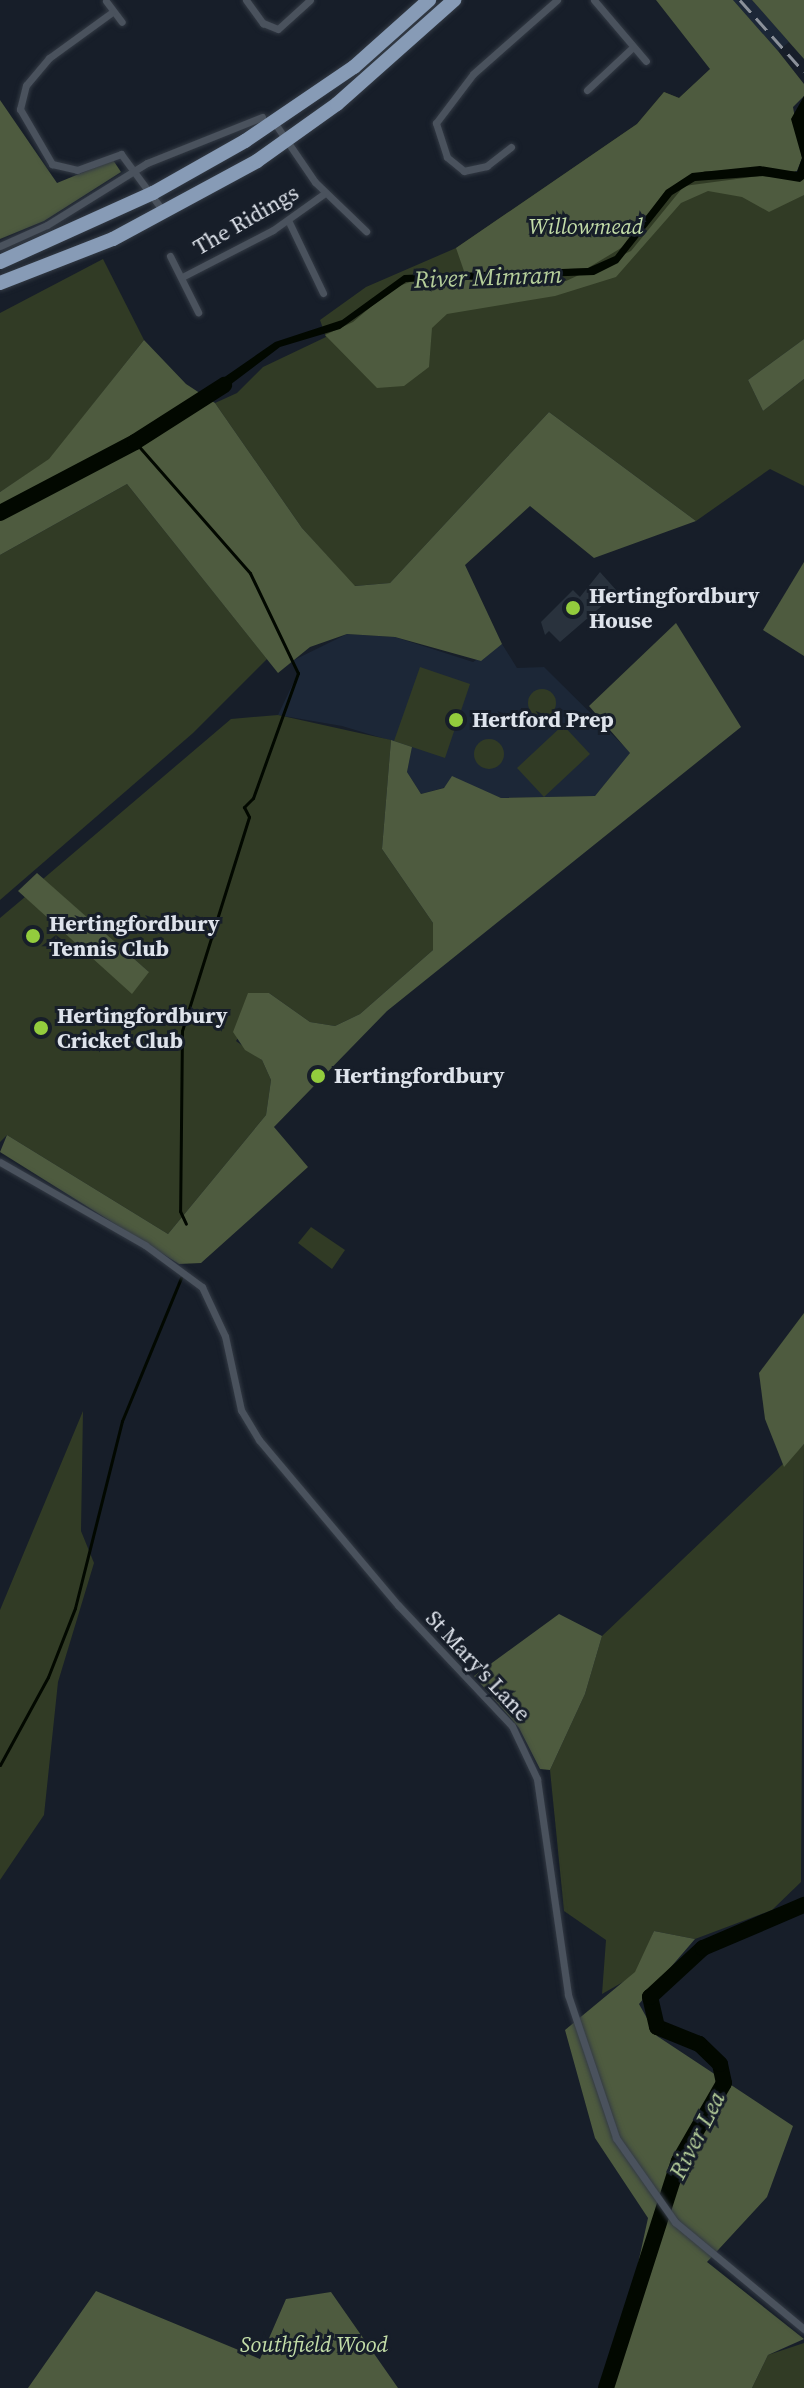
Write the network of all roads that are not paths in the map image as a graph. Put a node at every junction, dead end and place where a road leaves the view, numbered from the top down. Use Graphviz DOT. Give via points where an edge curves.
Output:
graph roads {
  1 [pos="246,0"];
  2 [pos="310,0"];
  3 [pos="429,0"];
  4 [pos="454,0"];
  5 [pos="557,0"];
  6 [pos="594,0"];
  7 [pos="106,1"];
  8 [pos="111,13"];
  9 [pos="122,22"];
  10 [pos="633,47"];
  11 [pos="646,61"];
  12 [pos="587,90"];
  13 [pos="268,119"];
  14 [pos="287,141"];
  15 [pos="511,147"];
  16 [pos="136,169"];
  17 [pos="153,193"];
  18 [pos="325,193"];
  19 [pos="164,213"];
  20 [pos="288,220"];
  21 [pos="366,231"];
  22 [pos="0,246"];
  23 [pos="170,256"];
  24 [pos="0,262"];
  25 [pos="184,276"];
  26 [pos="0,283"];
  27 [pos="323,293"];
  28 [pos="198,312"];
  29 [pos="0,1162"];
  30 [pos="804,2329"];
  1 -- 2 [label="street" via="278,29"];
  3 -- 13 [label="highway" via="354,67"];
  4 -- 14 [label="highway"];
  5 -- 15 [label="street" via="473,74 436,123 447,157 464,171 487,166"];
  6 -- 10 [label="street"];
  7 -- 8 [label="street"];
  8 -- 9 [label="street"];
  8 -- 16 [label="street" via="49,58 26,85 20,109 52,164 77,170 117,154"];
  10 -- 11 [label="street"];
  10 -- 12 [label="street"];
  13 -- 14 [label="street"];
  13 -- 16 [label="street"];
  13 -- 17 [label="highway"];
  14 -- 18 [label="street"];
  14 -- 19 [label="highway"];
  16 -- 17 [label="street"];
  16 -- 22 [label="street" via="47,225"];
  17 -- 19 [label="street"];
  17 -- 24 [label="highway"];
  18 -- 20 [label="street, The Ridings"];
  18 -- 21 [label="street"];
  19 -- 26 [label="highway"];
  20 -- 25 [label="street, The Ridings"];
  20 -- 27 [label="street"];
  23 -- 25 [label="street, The Ridings"];
  25 -- 28 [label="street, The Ridings"];
  29 -- 30 [label="street, St Mary's Lane" via="145,1245 202,1287 225,1336 241,1410 259,1440 523,1743 546,1819 577,2031 616,2138 675,2222"];
}
